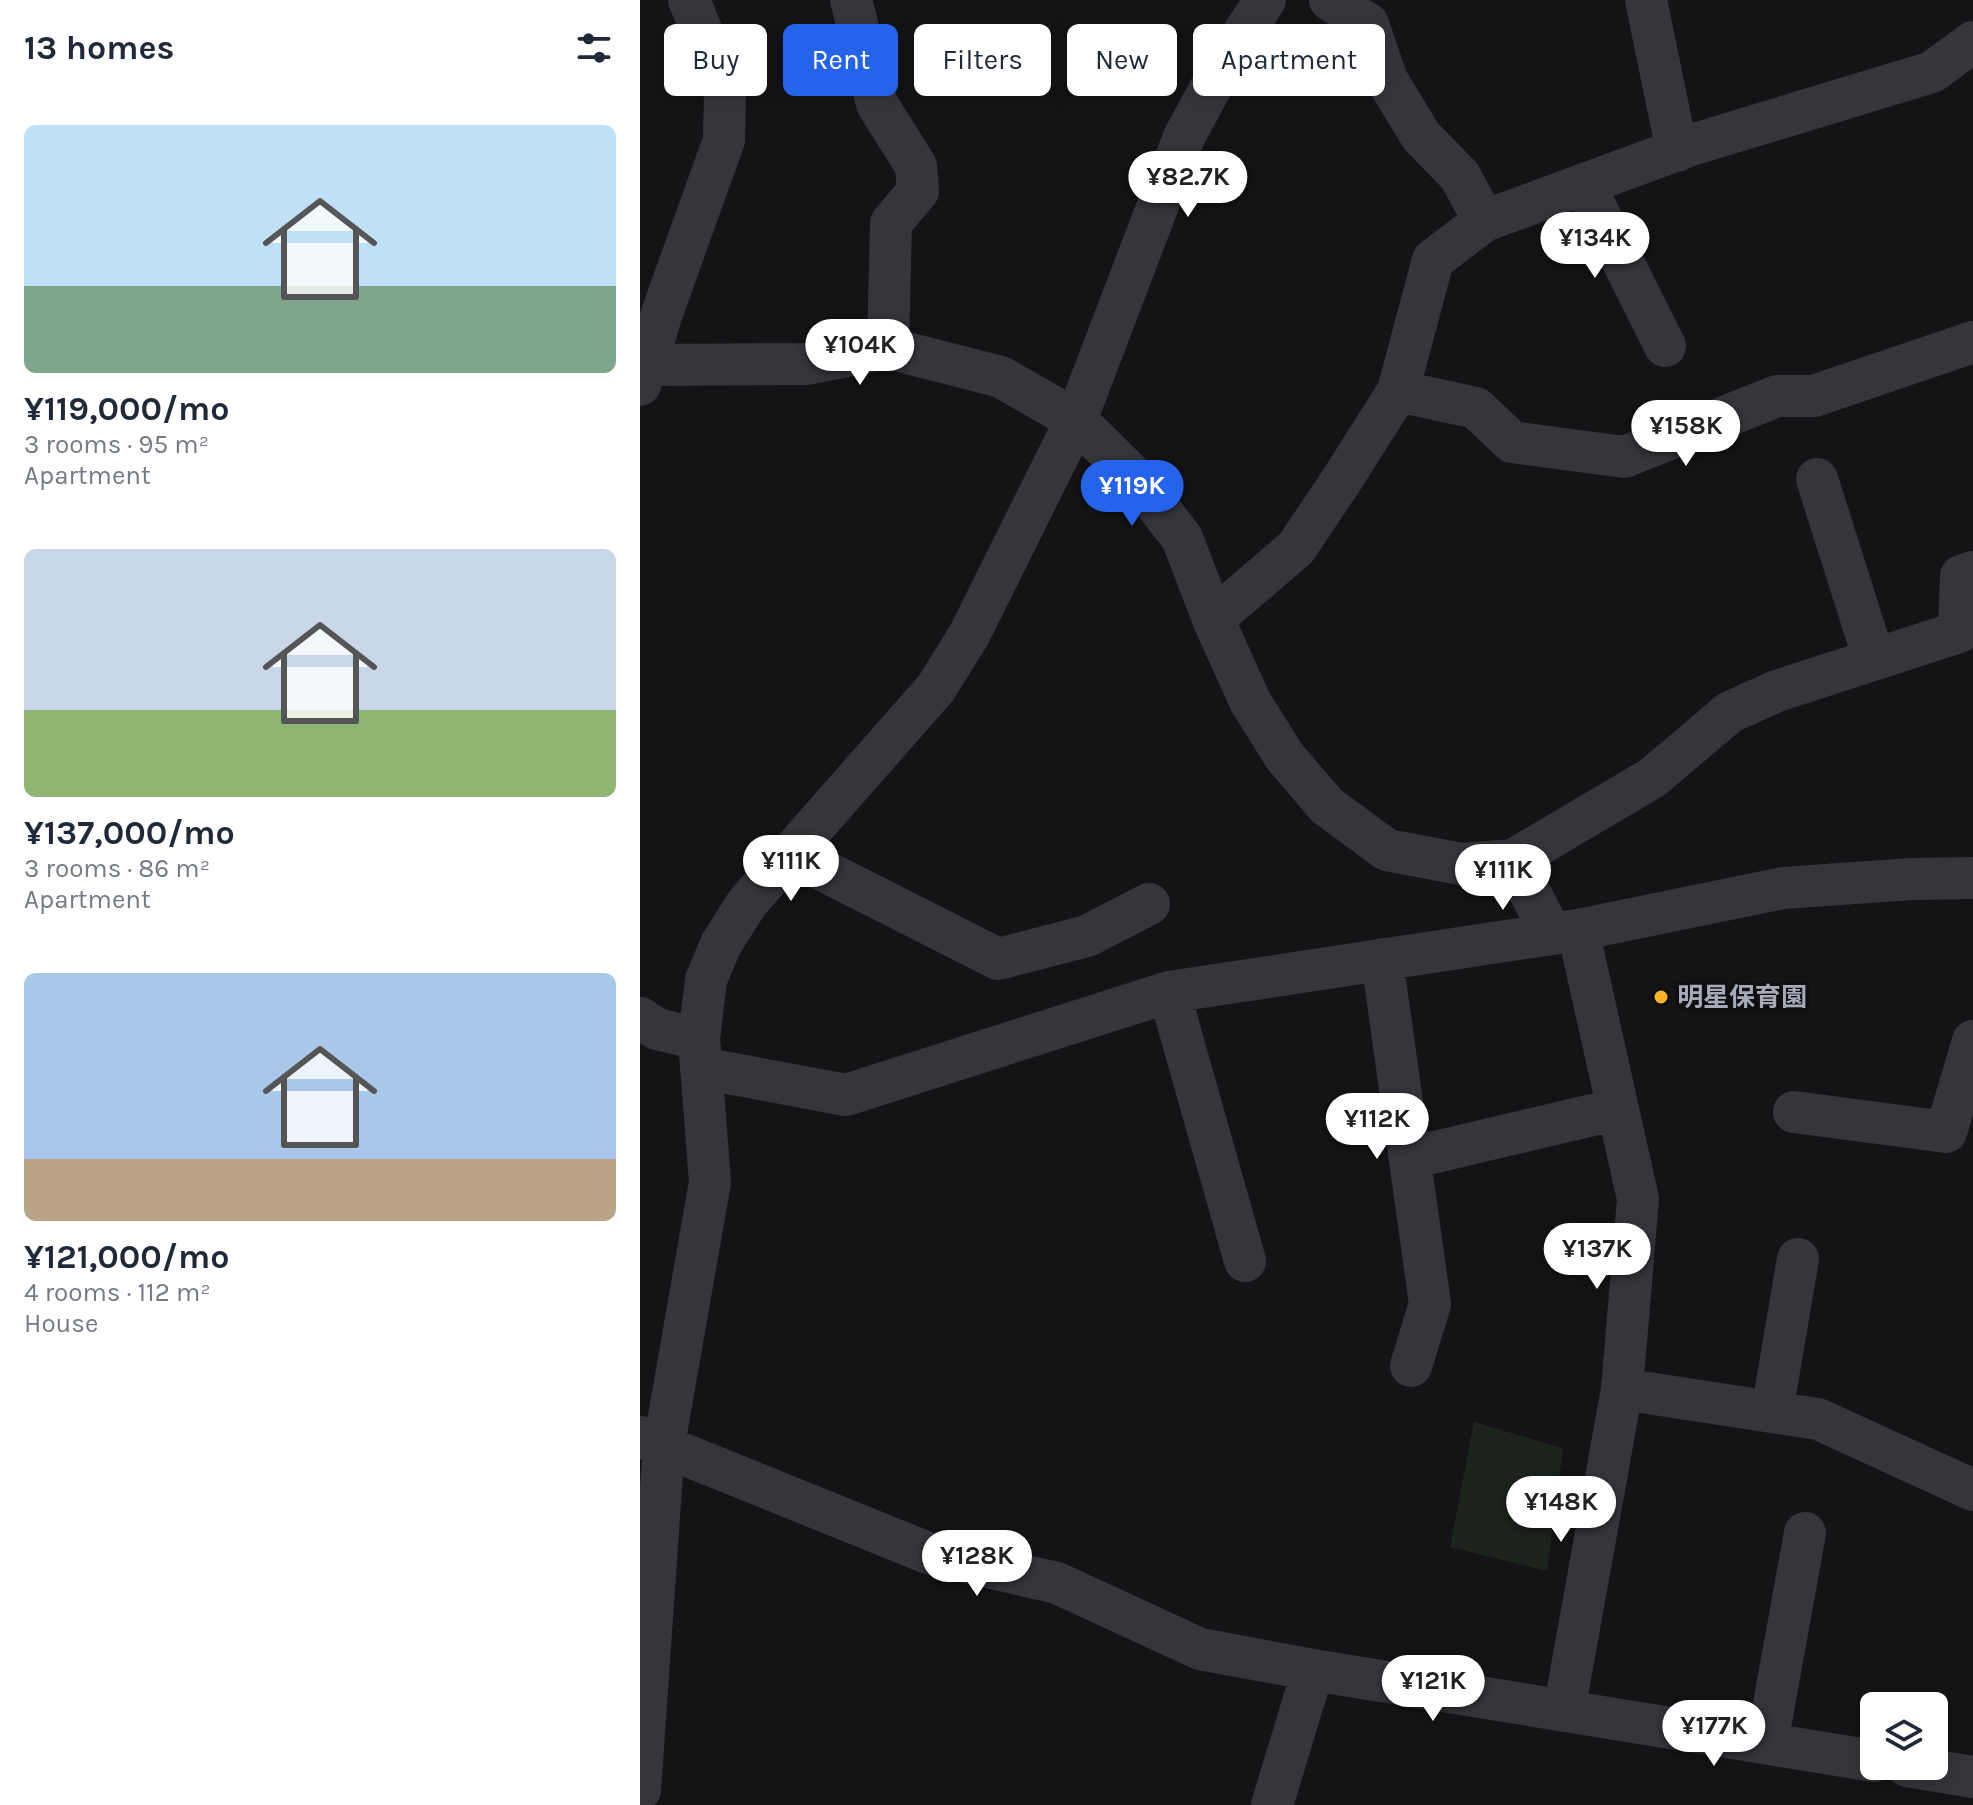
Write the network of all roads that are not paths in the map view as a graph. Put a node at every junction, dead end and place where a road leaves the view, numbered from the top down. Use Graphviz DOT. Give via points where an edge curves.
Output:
graph roads {
  1 [pos="689,0"];
  2 [pos="851,0"];
  3 [pos="1265,0"];
  4 [pos="1330,0"];
  5 [pos="1646,0"];
  6 [pos="1973,42"];
  7 [pos="1677,151"];
  8 [pos="1584,184"];
  9 [pos="1484,221"];
  10 [pos="1973,342"];
  11 [pos="1665,346"];
  12 [pos="888,348"];
  13 [pos="643,375"];
  14 [pos="1398,391"];
  15 [pos="1076,420"];
  16 [pos="1817,479"];
  17 [pos="1973,572"];
  18 [pos="1213,619"];
  19 [pos="1874,659"];
  20 [pos="791,854"];
  21 [pos="1513,860"];
  22 [pos="1973,878"];
  23 [pos="1149,904"];
  24 [pos="1565,932"];
  25 [pos="1382,959"];
  26 [pos="1169,992"];
  27 [pos="640,1018"];
  28 [pos="1972,1049"];
  29 [pos="700,1054"];
  30 [pos="1618,1109"];
  31 [pos="1794,1112"];
  32 [pos="1410,1158"];
  33 [pos="1798,1259"];
  34 [pos="1245,1261"];
  35 [pos="1411,1366"];
  36 [pos="1622,1389"];
  37 [pos="1772,1412"];
  38 [pos="652,1441"];
  39 [pos="1973,1490"];
  40 [pos="1805,1533"];
  41 [pos="1313,1670"];
  42 [pos="1564,1711"];
  43 [pos="1767,1743"];
  44 [pos="1860,1759"];
  45 [pos="1948,1773"];
  46 [pos="1973,1777"];
  47 [pos="640,1790"];
  48 [pos="1272,1805"];
  1 -- 13 [label="street" via="725,89 724,140"];
  2 -- 12 [label="street" via="877,104 916,166 918,191 891,223"];
  3 -- 15 [label="street" via="1184,137"];
  4 -- 9 [label="street" via="1368,24 1387,80 1421,136 1460,176"];
  5 -- 7 [label="street"];
  6 -- 7 [label="street" via="1932,72"];
  7 -- 8 [label="street"];
  8 -- 9 [label="street"];
  8 -- 11 [label="street"];
  9 -- 14 [label="street" via="1433,260"];
  10 -- 14 [label="street" via="1814,396 1777,396 1624,457 1512,442 1476,408"];
  12 -- 13 [label="street" via="807,364"];
  12 -- 15 [label="street" via="1001,377"];
  14 -- 18 [label="street" via="1296,548"];
  15 -- 18 [label="street" via="1137,480 1182,538"];
  15 -- 20 [label="street" via="969,635 936,688"];
  16 -- 19 [label="street"];
  17 -- 19 [label="street" via="1961,576 1959,632"];
  18 -- 21 [label="street" via="1250,701 1285,757 1327,806 1387,850 1461,864"];
  19 -- 21 [label="street" via="1730,712 1652,778"];
  20 -- 23 [label="street" via="998,959 1087,936"];
  20 -- 29 [label="street" via="747,903 721,944 706,980"];
  21 -- 24 [label="street"];
  22 -- 24 [label="street" via="1783,888"];
  24 -- 25 [label="street"];
  24 -- 30 [label="street"];
  25 -- 26 [label="street"];
  25 -- 32 [label="street"];
  26 -- 29 [label="street" via="846,1095"];
  26 -- 34 [label="street"];
  27 -- 29 [label="street"];
  28 -- 31 [label="street" via="1946,1132"];
  29 -- 38 [label="street" via="710,1182"];
  30 -- 32 [label="street"];
  30 -- 36 [label="street" via="1638,1199"];
  32 -- 35 [label="street" via="1430,1304"];
  33 -- 37 [label="street"];
  36 -- 37 [label="street"];
  36 -- 42 [label="street"];
  37 -- 39 [label="street" via="1818,1419"];
  38 -- 41 [label="street" via="928,1553 1057,1583 1200,1649"];
  38 -- 47 [label="street"];
  40 -- 43 [label="street"];
  41 -- 42 [label="street"];
  41 -- 48 [label="street"];
  42 -- 43 [label="street"];
  43 -- 44 [label="street"];
  45 -- 46 [label="street"];
}
